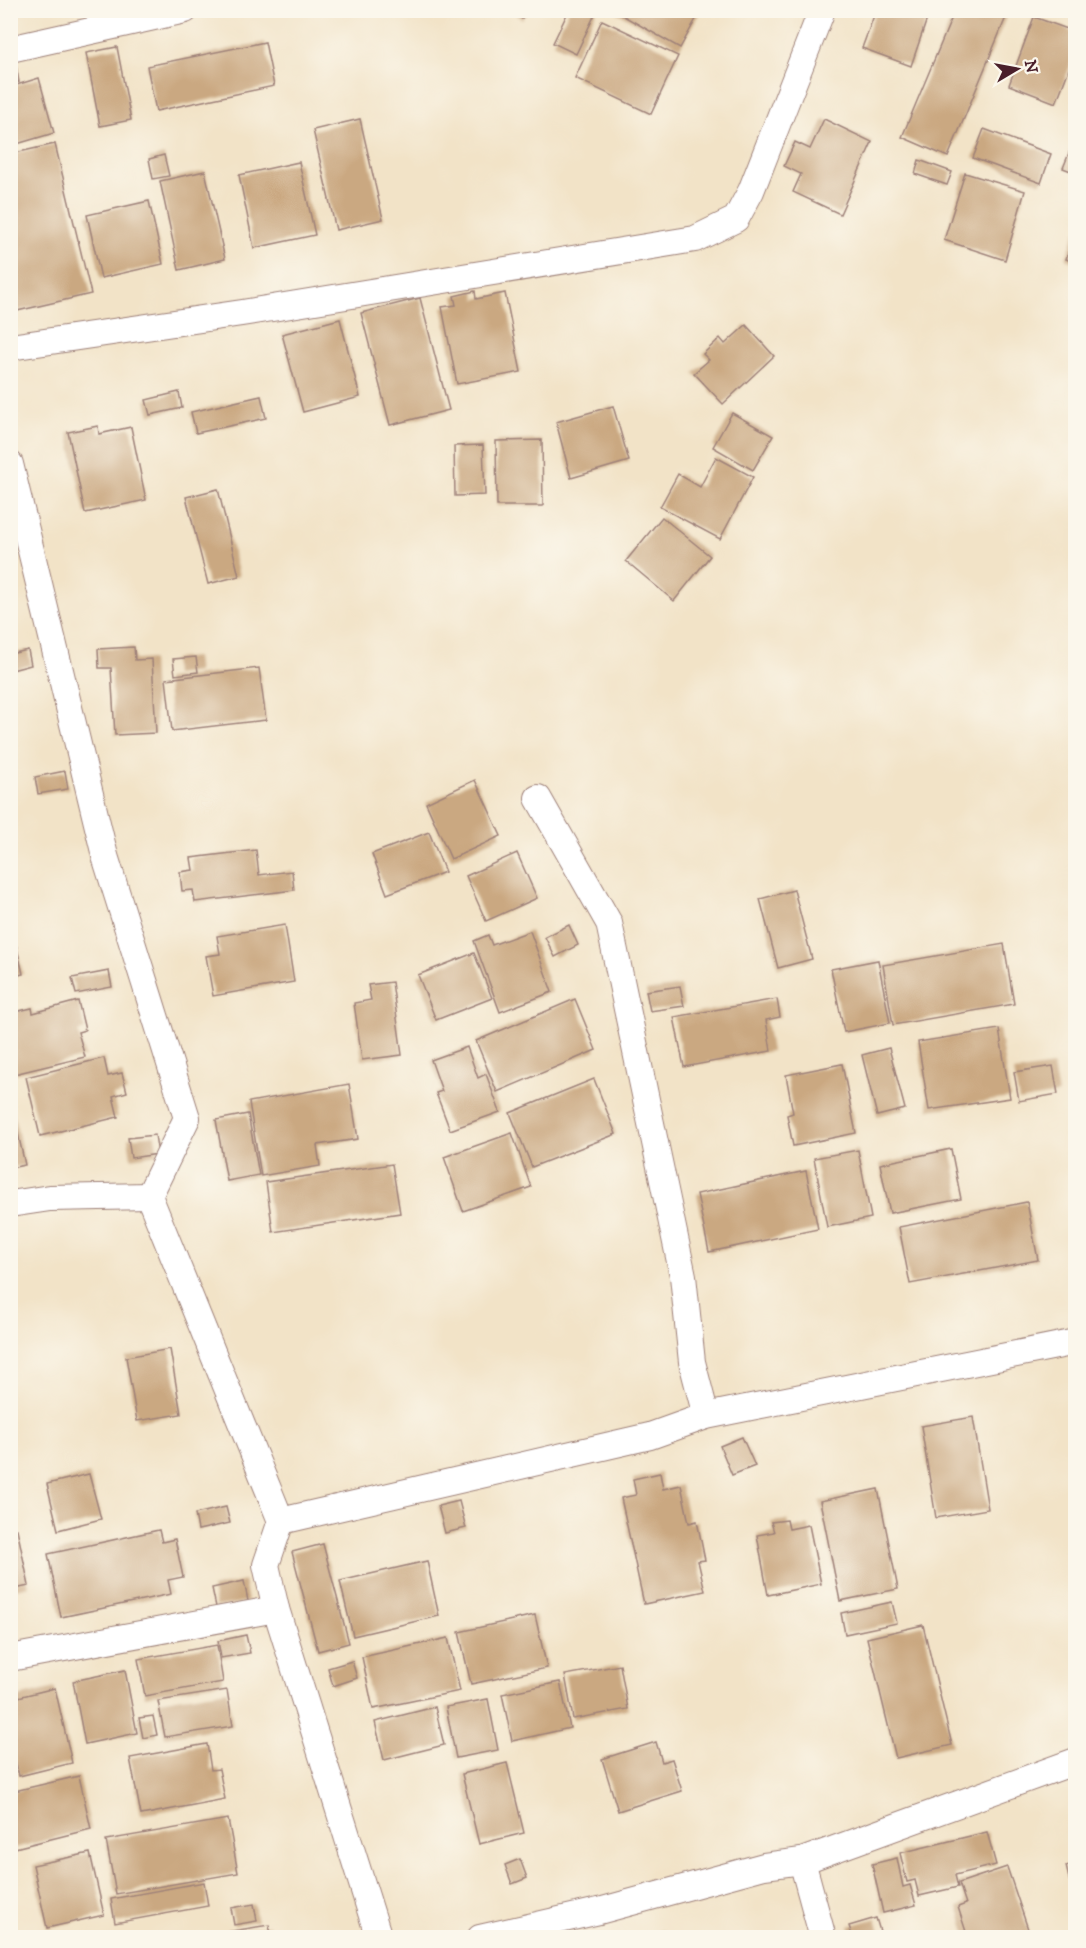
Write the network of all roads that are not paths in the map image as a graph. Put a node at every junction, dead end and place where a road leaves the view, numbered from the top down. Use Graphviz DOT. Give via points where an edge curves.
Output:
graph roads {
  1 [pos="185,10"];
  2 [pos="822,10"];
  3 [pos="10,49"];
  4 [pos="10,347"];
  5 [pos="10,464"];
  6 [pos="538,798"];
  7 [pos="149,1196"];
  8 [pos="10,1203"];
  9 [pos="1076,1342"];
  10 [pos="706,1416"];
  11 [pos="281,1521"];
  12 [pos="276,1609"];
  13 [pos="10,1658"];
  14 [pos="1076,1761"];
  15 [pos="802,1861"];
  16 [pos="379,1938"];
  17 [pos="480,1938"];
  18 [pos="823,1938"];
  1 -- 3 [label="street"];
  2 -- 4 [label="street" via="751,191 736,219 695,239"];
  5 -- 7 [label="street" via="105,856 187,1118"];
  6 -- 10 [label="street" via="609,923 681,1264 692,1362"];
  7 -- 8 [label="street"];
  7 -- 11 [label="street"];
  9 -- 10 [label="street"];
  10 -- 11 [label="street" via="650,1436"];
  11 -- 12 [label="street" via="266,1565"];
  12 -- 13 [label="street"];
  12 -- 16 [label="street"];
  14 -- 15 [label="street"];
  15 -- 17 [label="street" via="764,1866 611,1908"];
  15 -- 18 [label="street"];
}
